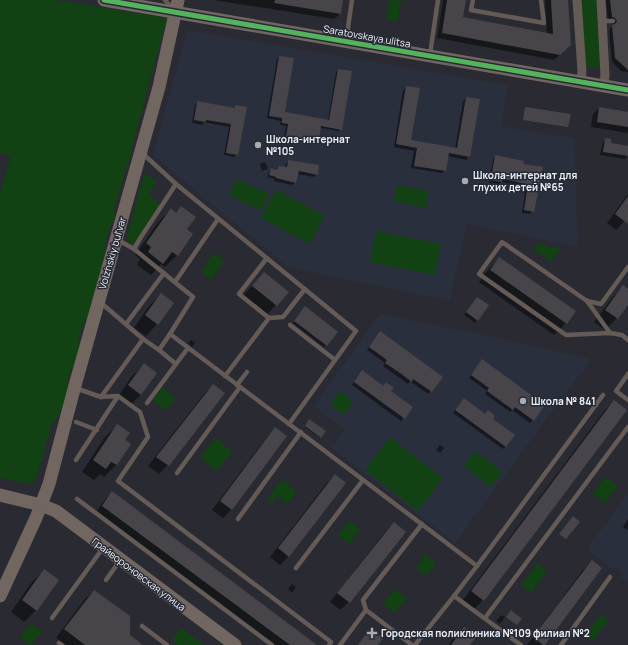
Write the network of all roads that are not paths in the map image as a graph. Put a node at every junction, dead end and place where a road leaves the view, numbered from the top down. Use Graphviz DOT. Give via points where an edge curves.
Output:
graph roads {
  1 [pos="104,0"];
  2 [pos="165,0"];
  3 [pos="352,0"];
  4 [pos="438,0"];
  5 [pos="473,0"];
  6 [pos="541,0"];
  7 [pos="577,0"];
  8 [pos="601,0"];
  9 [pos="177,6"];
  10 [pos="602,21"];
  11 [pos="613,21"];
  12 [pos="346,42"];
  13 [pos="430,56"];
  14 [pos="581,82"];
  15 [pos="604,86"];
  16 [pos="628,90"];
  17 [pos="141,151"];
  18 [pos="176,184"];
  19 [pos="218,219"];
  20 [pos="116,238"];
  21 [pos="134,249"];
  22 [pos="267,258"];
  23 [pos="628,267"];
  24 [pos="164,273"];
  25 [pos="175,282"];
  26 [pos="305,289"];
  27 [pos="99,300"];
  28 [pos="586,301"];
  29 [pos="269,318"];
  30 [pos="126,324"];
  31 [pos="290,325"];
  32 [pos="610,333"];
  33 [pos="170,334"];
  34 [pos="143,339"];
  35 [pos="628,340"];
  36 [pos="188,348"];
  37 [pos="159,350"];
  38 [pos="335,360"];
  39 [pos="176,364"];
  40 [pos="247,372"];
  41 [pos="628,374"];
  42 [pos="225,376"];
  43 [pos="239,386"];
  44 [pos="74,388"];
  45 [pos="603,395"];
  46 [pos="118,396"];
  47 [pos="101,397"];
  48 [pos="628,400"];
  49 [pos="147,403"];
  50 [pos="76,422"];
  51 [pos="289,424"];
  52 [pos="628,427"];
  53 [pos="96,430"];
  54 [pos="301,432"];
  55 [pos="76,460"];
  56 [pos="177,473"];
  57 [pos="363,480"];
  58 [pos="0,495"];
  59 [pos="77,499"];
  60 [pos="41,505"];
  61 [pos="238,519"];
  62 [pos="422,524"];
  63 [pos="104,547"];
  64 [pos="117,558"];
  65 [pos="477,566"];
  66 [pos="296,568"];
  67 [pos="610,577"];
  68 [pos="106,580"];
  69 [pos="0,595"];
  70 [pos="454,596"];
  71 [pos="366,610"];
  72 [pos="52,618"];
  73 [pos="485,618"];
  74 [pos="142,626"];
  75 [pos="167,645"];
  76 [pos="235,645"];
  77 [pos="272,645"];
  78 [pos="329,645"];
  79 [pos="340,645"];
  80 [pos="412,645"];
  81 [pos="415,645"];
  82 [pos="521,645"];
  83 [pos="561,645"];
  1 -- 9 [label="main road, Saratovskaya ulitsa"];
  2 -- 9 [label="lane"];
  3 -- 12 [label="lane"];
  4 -- 13 [label="lane"];
  5 -- 6 [label="lane" via="471,10 544,23"];
  7 -- 14 [label="street"];
  8 -- 10 [label="street"];
  9 -- 12 [label="main road, Saratovskaya ulitsa"];
  9 -- 17 [label="main road, Volzhskiy bul'var" via="159,87"];
  10 -- 11 [label="lane"];
  10 -- 15 [label="street"];
  12 -- 13 [label="main road, Saratovskaya ulitsa"];
  13 -- 14 [label="main road, Saratovskaya ulitsa"];
  14 -- 15 [label="main road, Saratovskaya ulitsa"];
  15 -- 16 [label="main road, Saratovskaya ulitsa"];
  17 -- 18 [label="lane"];
  17 -- 20 [label="main road, Volzhskiy bul'var"];
  18 -- 19 [label="lane"];
  18 -- 21 [label="lane"];
  19 -- 22 [label="lane"];
  19 -- 25 [label="lane"];
  20 -- 21 [label="lane"];
  20 -- 27 [label="main road, Volzhskiy bul'var"];
  21 -- 24 [label="lane"];
  22 -- 26 [label="lane"];
  22 -- 29 [label="lane" via="239,294"];
  23 -- 28 [label="lane" via="601,304"];
  24 -- 25 [label="lane"];
  24 -- 30 [label="lane"];
  25 -- 33 [label="lane" via="193,297"];
  26 -- 29 [label="lane" via="283,317"];
  26 -- 38 [label="lane" via="356,331"];
  27 -- 30 [label="lane"];
  27 -- 44 [label="main road, Volzhskiy bul'var"];
  28 -- 32 [label="lane"];
  28 -- 32 [label="lane" via="502,242 479,274 566,336"];
  29 -- 42 [label="lane"];
  30 -- 34 [label="lane"];
  31 -- 38 [label="lane"];
  32 -- 35 [label="lane" via="622,335"];
  33 -- 36 [label="lane"];
  33 -- 37 [label="lane"];
  34 -- 37 [label="lane"];
  34 -- 47 [label="lane"];
  36 -- 39 [label="lane"];
  36 -- 42 [label="lane"];
  37 -- 39 [label="lane"];
  38 -- 51 [label="lane"];
  39 -- 49 [label="lane"];
  40 -- 43 [label="lane"];
  41 -- 48 [label="lane" via="616,391"];
  42 -- 43 [label="lane"];
  43 -- 51 [label="lane"];
  43 -- 56 [label="lane"];
  44 -- 47 [label="lane"];
  44 -- 60 [label="main road, Volzhskiy bul'var"];
  45 -- 65 [label="lane"];
  46 -- 47 [label="lane"];
  46 -- 53 [label="lane"];
  46 -- 78 [label="lane" via="140,412 148,436 118,481 331,642"];
  50 -- 53 [label="lane"];
  51 -- 54 [label="lane"];
  52 -- 73 [label="lane"];
  53 -- 55 [label="lane"];
  54 -- 57 [label="lane"];
  54 -- 61 [label="lane"];
  57 -- 62 [label="lane"];
  57 -- 66 [label="lane"];
  58 -- 60 [label="main road, Грайвороновская улица"];
  59 -- 77 [label="lane"];
  60 -- 63 [label="main road, Грайвороновская улица" via="56,511"];
  60 -- 69 [label="main road, Volzhskiy bul'var"];
  62 -- 65 [label="lane"];
  62 -- 71 [label="lane" via="363,600"];
  63 -- 64 [label="main road, Грайвороновская улица"];
  63 -- 72 [label="lane"];
  64 -- 68 [label="lane" via="116,566"];
  64 -- 76 [label="main road, Грайвороновская улица"];
  65 -- 70 [label="lane"];
  67 -- 83 [label="lane"];
  70 -- 73 [label="lane"];
  70 -- 81 [label="lane"];
  71 -- 79 [label="lane"];
  71 -- 80 [label="lane"];
  73 -- 82 [label="lane"];
  74 -- 75 [label="lane"];
}
